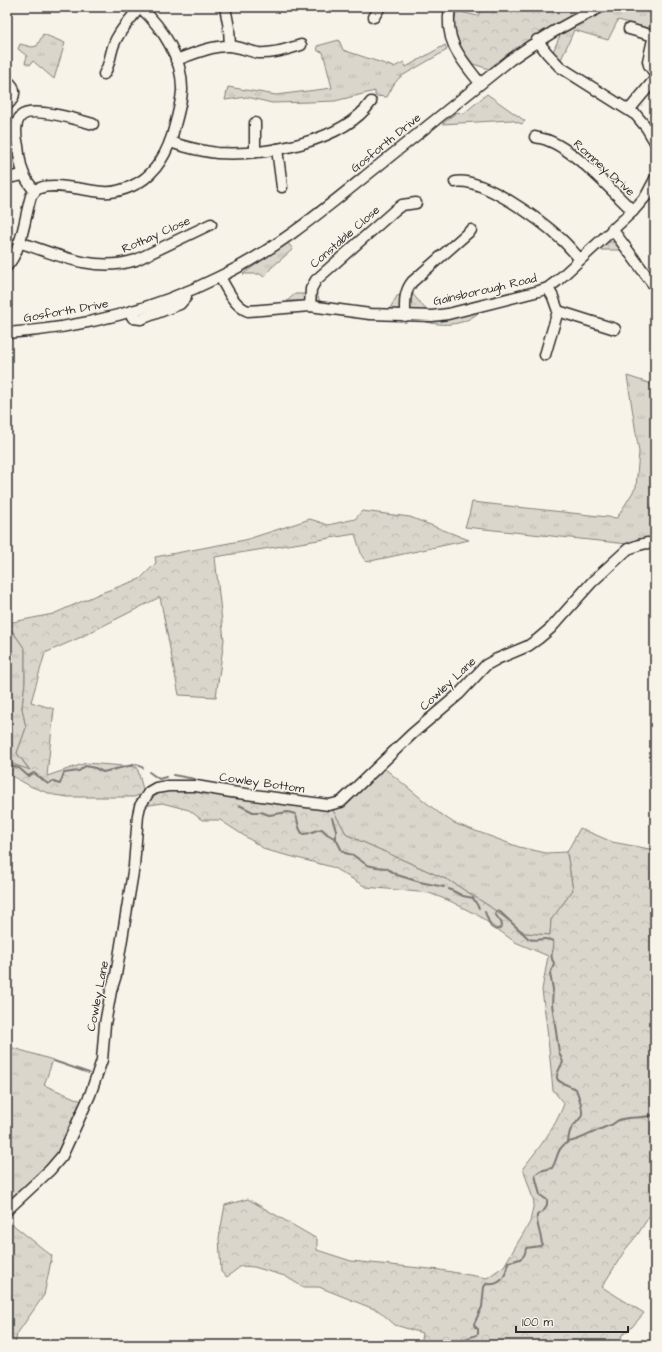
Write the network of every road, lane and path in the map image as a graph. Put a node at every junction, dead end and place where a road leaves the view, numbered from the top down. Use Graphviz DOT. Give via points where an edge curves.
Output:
graph roads {
  1 [pos="140,7"];
  2 [pos="225,7"];
  3 [pos="380,7"];
  4 [pos="450,7"];
  5 [pos="601,7"];
  6 [pos="374,17"];
  7 [pos="629,29"];
  8 [pos="654,34"];
  9 [pos="537,40"];
  10 [pos="302,45"];
  11 [pos="230,46"];
  12 [pos="176,60"];
  13 [pos="104,74"];
  14 [pos="655,74"];
  15 [pos="655,79"];
  16 [pos="7,81"];
  17 [pos="480,83"];
  18 [pos="371,102"];
  19 [pos="7,105"];
  20 [pos="628,110"];
  21 [pos="20,117"];
  22 [pos="255,123"];
  23 [pos="93,124"];
  24 [pos="535,137"];
  25 [pos="170,142"];
  26 [pos="655,142"];
  27 [pos="277,149"];
  28 [pos="255,152"];
  29 [pos="23,175"];
  30 [pos="7,178"];
  31 [pos="655,179"];
  32 [pos="454,182"];
  33 [pos="282,187"];
  34 [pos="35,191"];
  35 [pos="416,203"];
  36 [pos="633,211"];
  37 [pos="211,224"];
  38 [pos="612,229"];
  39 [pos="471,230"];
  40 [pos="19,242"];
  41 [pos="580,259"];
  42 [pos="7,266"];
  43 [pos="220,277"];
  44 [pos="655,287"];
  45 [pos="548,288"];
  46 [pos="310,306"];
  47 [pos="558,311"];
  48 [pos="405,316"];
  49 [pos="615,329"];
  50 [pos="7,333"];
  51 [pos="545,355"];
  52 [pos="655,544"];
  53 [pos="180,785"];
  54 [pos="341,802"];
  55 [pos="7,1210"];
  1 -- 12 [label="street" via="161,29"];
  1 -- 13 [label="street" via="116,38"];
  2 -- 11 [label="street"];
  3 -- 6 [label="street"];
  4 -- 17 [label="street" via="448,26 452,44 459,58"];
  5 -- 9 [label="street, Gosforth Drive"];
  7 -- 8 [label="street"];
  8 -- 14 [label="street" via="648,61"];
  9 -- 17 [label="street, Gosforth Drive"];
  9 -- 20 [label="street" via="560,67"];
  10 -- 11 [label="street" via="266,53"];
  11 -- 12 [label="street" via="216,47"];
  12 -- 25 [label="street" via="182,91"];
  15 -- 20 [label="street"];
  16 -- 19 [label="street" via="15,92 12,101"];
  17 -- 43 [label="street, Gosforth Drive" via="293,233"];
  18 -- 27 [label="street" via="363,113 335,132 315,140"];
  19 -- 21 [label="street"];
  20 -- 26 [label="street" via="642,121"];
  21 -- 23 [label="street" via="39,112"];
  21 -- 29 [label="street" via="16,137"];
  22 -- 28 [label="street"];
  24 -- 36 [label="street, Romney Drive" via="547,140 571,155"];
  25 -- 28 [label="street" via="216,152"];
  25 -- 34 [label="street" via="157,167 149,176 132,187 103,192 49,186 40,187"];
  27 -- 28 [label="street"];
  27 -- 33 [label="street"];
  29 -- 30 [label="street"];
  29 -- 34 [label="street"];
  31 -- 36 [label="street, Gainsborough Road" via="646,196"];
  32 -- 41 [label="street" via="464,181 481,186 520,207 556,235"];
  34 -- 40 [label="street" via="31,196"];
  35 -- 46 [label="street, Constable Close" via="402,205 395,210 316,280 311,289"];
  36 -- 38 [label="street, Gainsborough Road"];
  37 -- 40 [label="street, Rothay Close" via="125,264 95,265"];
  38 -- 41 [label="street, Gainsborough Road"];
  38 -- 44 [label="street"];
  39 -- 48 [label="street" via="407,288"];
  40 -- 42 [label="street"];
  41 -- 45 [label="street, Gainsborough Road"];
  43 -- 46 [label="street, Gainsborough Road" via="238,304 248,311"];
  43 -- 50 [label="street, Gosforth Drive" via="185,293 130,312 87,323"];
  45 -- 47 [label="street"];
  45 -- 48 [label="street, Gainsborough Road" via="448,314"];
  46 -- 48 [label="street, Gainsborough Road"];
  47 -- 49 [label="street"];
  47 -- 51 [label="street"];
  52 -- 54 [label="street, Cowley Lane" via="643,544 628,549 592,582 538,639 486,665 459,694 412,734"];
  53 -- 54 [label="street, Cowley Bottom" via="329,805"];
  53 -- 55 [label="street, Cowley Lane" via="156,788 149,792 140,806 134,866 105,1024 102,1060 94,1087 62,1156"];
}
